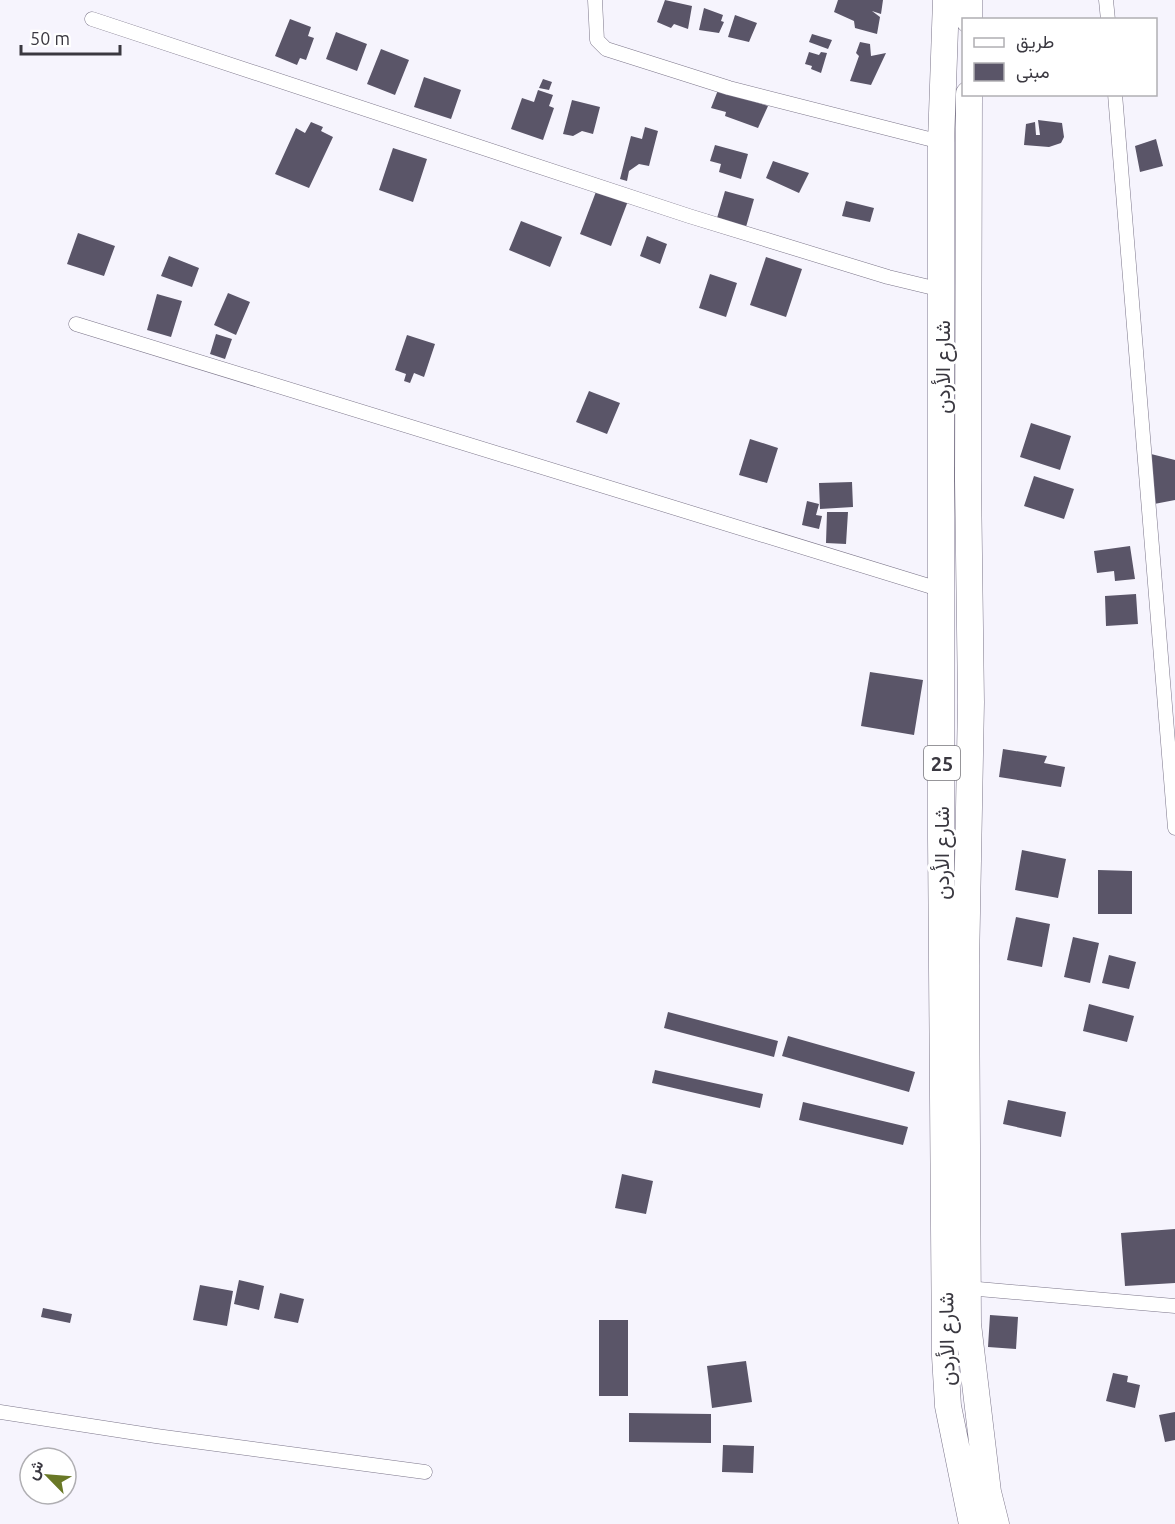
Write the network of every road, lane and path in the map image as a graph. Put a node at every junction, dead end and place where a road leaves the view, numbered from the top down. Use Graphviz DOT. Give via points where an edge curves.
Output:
graph roads {
  1 [pos="595,0"];
  2 [pos="969,0"];
  3 [pos="1106,0"];
  4 [pos="957,14"];
  5 [pos="1108,18"];
  6 [pos="92,19"];
  7 [pos="969,96"];
  8 [pos="1115,96"];
  9 [pos="941,141"];
  10 [pos="942,290"];
  11 [pos="76,324"];
  12 [pos="942,590"];
  13 [pos="1175,828"];
  14 [pos="941,838"];
  15 [pos="968,838"];
  16 [pos="967,1288"];
  17 [pos="1175,1306"];
  18 [pos="0,1412"];
  19 [pos="425,1472"];
  20 [pos="972,1524"];
  21 [pos="996,1524"];
  1 -- 9 [label="street" via="597,40 606,49 741,91"];
  2 -- 4 [label="highway, شارع الأردن / 25"];
  3 -- 5 [label="street"];
  4 -- 9 [label="highway, شارع الأردن / 25"];
  6 -- 10 [label="street" via="689,216"];
  7 -- 15 [label="highway, شارع الأردن / 25"];
  8 -- 13 [label="street"];
  9 -- 10 [label="highway, شارع الأردن / 25"];
  10 -- 12 [label="highway, شارع الأردن / 25"];
  11 -- 12 [label="street"];
  12 -- 14 [label="highway, شارع الأردن / 25"];
  14 -- 15 [label="highway"];
  14 -- 20 [label="highway, شارع الأردن / 25" via="945,1356 950,1418"];
  15 -- 16 [label="highway, شارع الأردن / 25"];
  16 -- 17 [label="street"];
  16 -- 21 [label="highway, شارع الأردن / 25" via="976,1400"];
  18 -- 19 [label="street"];
}
